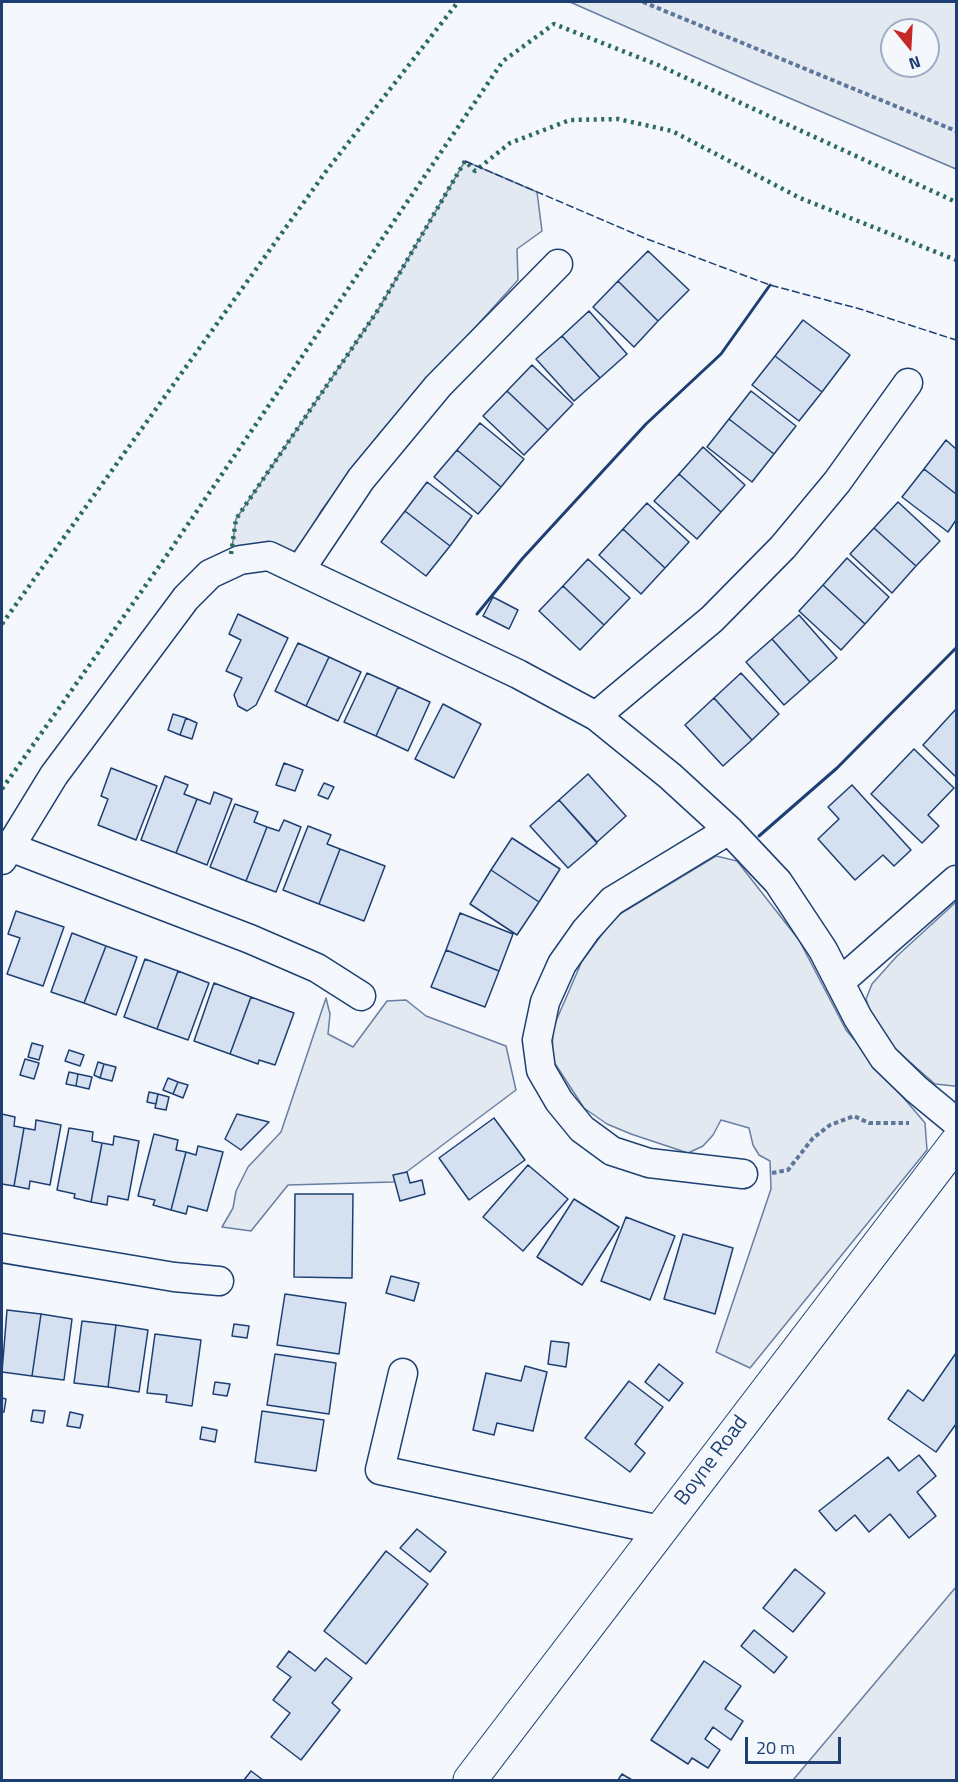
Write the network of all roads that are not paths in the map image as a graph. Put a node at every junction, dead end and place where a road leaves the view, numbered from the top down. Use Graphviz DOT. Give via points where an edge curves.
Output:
graph roads {
  1 [pos="558,264"];
  2 [pos="908,383"];
  3 [pos="300,570"];
  4 [pos="596,716"];
  5 [pos="729,830"];
  6 [pos="6,853"];
  7 [pos="957,880"];
  8 [pos="840,982"];
  9 [pos="361,996"];
  10 [pos="950,1116"];
  11 [pos="957,1143"];
  12 [pos="743,1174"];
  13 [pos="2,1248"];
  14 [pos="219,1281"];
  15 [pos="403,1373"];
  16 [pos="660,1530"];
  17 [pos="470,1780"];
  1 -- 3 [label="street" via="438,386 361,479"];
  2 -- 4 [label="street" via="837,482 783,547 712,619"];
  3 -- 4 [label="street" via="518,674"];
  3 -- 6 [label="street" via="269,556 240,560 210,574 186,598 54,775"];
  4 -- 5 [label="street"];
  5 -- 8 [label="street" via="778,882"];
  5 -- 12 [label="street" via="612,901 562,964 545,1002 537,1040 541,1070 559,1101 582,1129 612,1151 649,1163"];
  6 -- 9 [label="street" via="250,939 317,968"];
  7 -- 8 [label="street"];
  8 -- 10 [label="street" via="884,1058"];
  11 -- 16 [label="street, Boyne Road"];
  13 -- 14 [label="street"];
  15 -- 16 [label="street" via="380,1470"];
  16 -- 17 [label="street, Boyne Road"];
}
